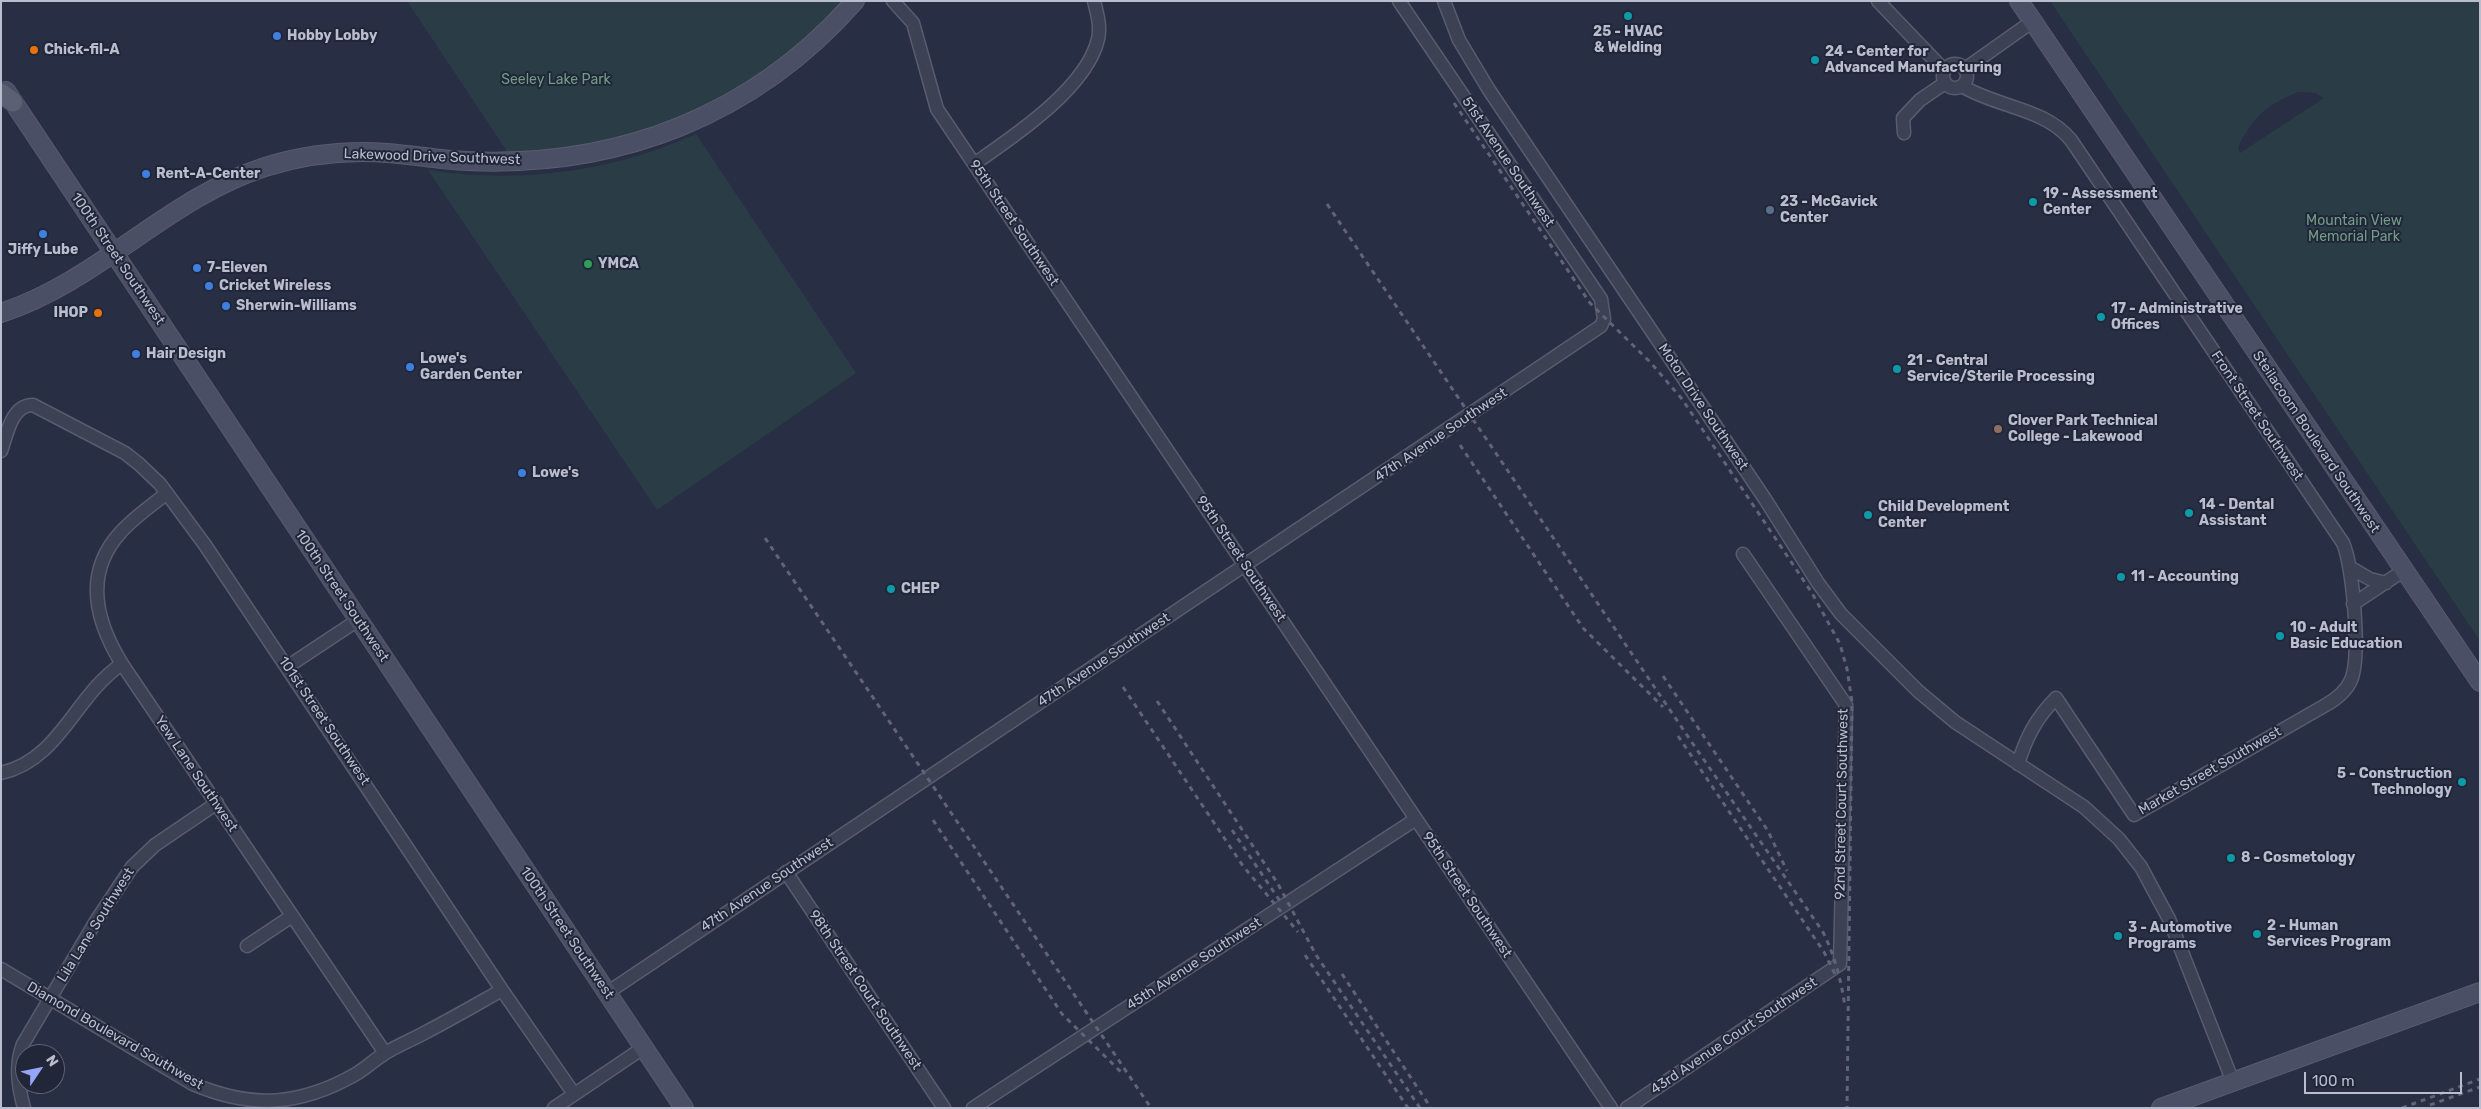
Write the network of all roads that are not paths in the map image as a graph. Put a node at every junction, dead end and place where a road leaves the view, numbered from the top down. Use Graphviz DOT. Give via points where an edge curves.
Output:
graph roads {
  1 [pos="855,1"];
  2 [pos="893,1"];
  3 [pos="1094,1"];
  4 [pos="1399,1"];
  5 [pos="1444,1"];
  6 [pos="1878,1"];
  7 [pos="2019,1"];
  8 [pos="2032,21"];
  9 [pos="1965,68"];
  10 [pos="1944,77"];
  11 [pos="1,84"];
  12 [pos="1962,86"];
  13 [pos="7,98"];
  14 [pos="1904,133"];
  15 [pos="974,164"];
  16 [pos="114,254"];
  17 [pos="1,313"];
  18 [pos="1602,326"];
  19 [pos="1,451"];
  20 [pos="167,493"];
  21 [pos="1743,554"];
  22 [pos="1246,566"];
  23 [pos="2351,568"];
  24 [pos="2403,571"];
  25 [pos="2386,583"];
  26 [pos="2353,604"];
  27 [pos="358,620"];
  28 [pos="122,664"];
  29 [pos="287,667"];
  30 [pos="2480,682"];
  31 [pos="2018,764"];
  32 [pos="1,773"];
  33 [pos="217,803"];
  34 [pos="1416,819"];
  35 [pos="786,872"];
  36 [pos="292,916"];
  37 [pos="247,946"];
  38 [pos="1840,964"];
  39 [pos="1,969"];
  40 [pos="502,990"];
  41 [pos="2480,992"];
  42 [pos="607,993"];
  43 [pos="51,998"];
  44 [pos="643,1048"];
  45 [pos="385,1053"];
  46 [pos="2233,1082"];
  47 [pos="574,1094"];
  48 [pos="993,1103"];
  49 [pos="265,1105"];
  50 [pos="24,1108"];
  51 [pos="554,1108"];
  52 [pos="684,1108"];
  53 [pos="944,1108"];
  54 [pos="972,1108"];
  55 [pos="1610,1108"];
  56 [pos="1627,1108"];
  57 [pos="2161,1108"];
  1 -- 16 [label="main road, Lakewood Drive Southwest" via="820,38 751,92 659,136 564,158 514,162 366,152 292,160 246,174 208,191"];
  2 -- 15 [label="street, 95th Street Southwest" via="913,23 937,109"];
  3 -- 15 [label="street" via="1098,40 1077,76 1052,106"];
  4 -- 18 [label="street, 51st Avenue Southwest" via="1601,299"];
  5 -- 31 [label="street, Motor Drive Southwest" via="1459,40 1489,90 1829,599 1918,691 1955,722"];
  6 -- 10 [label="street"];
  7 -- 8 [label="main road, Steilacoom Boulevard Southwest"];
  8 -- 9 [label="street"];
  8 -- 24 [label="main road, Steilacoom Boulevard Southwest"];
  9 -- 10 [label="street" via="1954,63"];
  9 -- 12 [label="street" via="1968,77"];
  10 -- 12 [label="street" via="1952,88"];
  10 -- 14 [label="street" via="1903,118"];
  11 -- 13 [label="main road, 100th Street Southwest"];
  12 -- 23 [label="street, Front Street Southwest" via="1974,94 2052,122 2064,131 2343,543"];
  13 -- 16 [label="main road, 100th Street Southwest"];
  15 -- 22 [label="street, 95th Street Southwest"];
  16 -- 17 [label="main road, Lakewood Drive Southwest" via="60,287"];
  16 -- 27 [label="main road, 100th Street Southwest"];
  18 -- 22 [label="street, 47th Avenue Southwest"];
  19 -- 20 [label="street, 101st Street Southwest" via="14,417 24,406 33,405 125,453"];
  20 -- 28 [label="street, Yew Lane Southwest" via="119,533 101,566 97,588 99,617"];
  20 -- 29 [label="street, 101st Street Southwest"];
  21 -- 38 [label="street, 92nd Street Court Southwest" via="1846,705"];
  22 -- 34 [label="street, 95th Street Southwest"];
  22 -- 35 [label="street, 47th Avenue Southwest"];
  23 -- 25 [label="street" via="2370,579"];
  23 -- 26 [label="street, Front Street Southwest"];
  24 -- 25 [label="street"];
  24 -- 30 [label="main road, Steilacoom Boulevard Southwest"];
  25 -- 26 [label="street"];
  26 -- 31 [label="street, Market Street Southwest" via="2353,673 2342,694 2134,815 2056,698 2032,726"];
  27 -- 29 [label="street"];
  27 -- 42 [label="main road, 100th Street Southwest"];
  28 -- 32 [label="street" via="105,675 40,756 22,767"];
  28 -- 33 [label="street, Yew Lane Southwest"];
  29 -- 40 [label="street, 101st Street Southwest"];
  31 -- 46 [label="street, Motor Drive Southwest" via="2084,808 2119,839 2141,867 2169,919"];
  33 -- 36 [label="street, Yew Lane Southwest"];
  33 -- 43 [label="street, Lila Lane Southwest" via="155,845 132,867"];
  34 -- 48 [label="street, 45th Avenue Southwest"];
  34 -- 55 [label="street, 95th Street Southwest"];
  35 -- 42 [label="street, 47th Avenue Southwest"];
  35 -- 53 [label="street, 98th Street Court Southwest"];
  36 -- 37 [label="street"];
  36 -- 45 [label="street, Yew Lane Southwest"];
  38 -- 56 [label="street, 43rd Avenue Court Southwest"];
  39 -- 43 [label="street, Diamond Boulevard Southwest"];
  40 -- 45 [label="street, Diamond Boulevard Southwest"];
  40 -- 47 [label="street, 101st Street Southwest"];
  41 -- 46 [label="main road"];
  42 -- 44 [label="main road, 100th Street Southwest"];
  43 -- 49 [label="street, Diamond Boulevard Southwest" via="200,1086 238,1100"];
  43 -- 50 [label="street, Lila Lane Southwest" via="19,1055 18,1083"];
  44 -- 47 [label="street"];
  44 -- 52 [label="main road, 100th Street Southwest"];
  45 -- 49 [label="street, Diamond Boulevard Southwest" via="358,1073 315,1094"];
  46 -- 57 [label="main road"];
  47 -- 51 [label="street"];
  48 -- 54 [label="street, 45th Avenue Southwest"];
}
